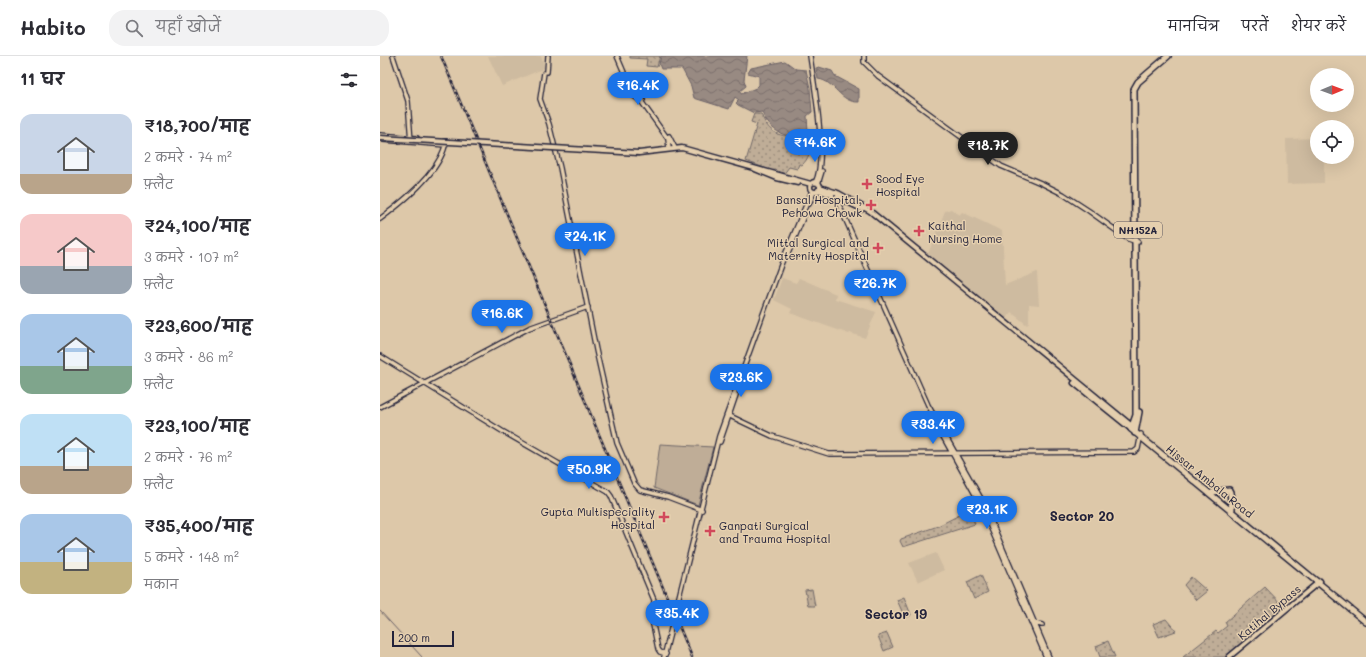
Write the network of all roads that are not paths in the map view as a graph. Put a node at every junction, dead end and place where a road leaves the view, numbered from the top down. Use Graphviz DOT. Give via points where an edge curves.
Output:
graph roads {
  1 [pos="392,56"];
  2 [pos="547,56"];
  3 [pos="618,56"];
  4 [pos="810,56"];
  5 [pos="864,56"];
  6 [pos="1168,56"];
  7 [pos="1173,56"];
  8 [pos="380,138"];
  9 [pos="410,138"];
  10 [pos="410,142"];
  11 [pos="446,145"];
  12 [pos="675,148"];
  13 [pos="669,149"];
  14 [pos="815,187"];
  15 [pos="835,195"];
  16 [pos="380,218"];
  17 [pos="1136,242"];
  18 [pos="588,306"];
  19 [pos="380,356"];
  20 [pos="424,383"];
  21 [pos="380,406"];
  22 [pos="728,415"];
  23 [pos="1131,427"];
  24 [pos="1138,433"];
  25 [pos="954,453"];
  26 [pos="1213,492"];
  27 [pos="701,509"];
  28 [pos="1232,509"];
  29 [pos="1319,582"];
  30 [pos="1366,619"];
  31 [pos="1366,622"];
  32 [pos="1034,623"];
  33 [pos="1039,634"];
  34 [pos="666,656"];
  35 [pos="1047,657"];
  36 [pos="1229,657"];
  1 -- 9 [label="street" via="406,101"];
  2 -- 18 [label="street" via="542,100 558,150"];
  3 -- 12 [label="street" via="637,94"];
  3 -- 13 [label="street" via="634,96 641,101 668,139"];
  4 -- 14 [label="street" via="820,140 820,169"];
  5 -- 17 [label="street" via="864,62 878,76 1001,166 1062,194 1113,230"];
  6 -- 17 [label="highway, NH152A" via="1138,82 1134,89"];
  7 -- 17 [label="highway, NH152A" via="1137,89"];
  8 -- 9 [label="street"];
  8 -- 10 [label="street"];
  8 -- 13 [label="main road, bridge" via="638,153"];
  9 -- 10 [label="street"];
  9 -- 11 [label="street" via="446,141"];
  10 -- 11 [label="street"];
  11 -- 16 [label="street" via="426,177"];
  12 -- 13 [label="main road"];
  12 -- 14 [label="main road, Hissar Ambala Road" via="752,167"];
  14 -- 15 [label="main road, Hissar Ambala Road"];
  14 -- 22 [label="street" via="758,330"];
  15 -- 23 [label="main road, Hissar Ambala Road" via="870,211"];
  15 -- 25 [label="street" via="928,410"];
  17 -- 23 [label="highway, NH152A" via="1136,415"];
  17 -- 24 [label="highway, NH152A"];
  18 -- 20 [label="street" via="529,328"];
  18 -- 27 [label="street" via="612,428 634,483 640,490"];
  19 -- 20 [label="street"];
  20 -- 21 [label="street"];
  20 -- 34 [label="street" via="611,495 654,600 654,632 658,649"];
  22 -- 25 [label="street" via="772,436 829,454"];
  22 -- 27 [label="street"];
  23 -- 24 [label="highway, Hissar Ambala Road"];
  24 -- 25 [label="street" via="1138,449 1134,452"];
  24 -- 26 [label="highway, Hissar Ambala Road"];
  24 -- 29 [label="highway, Hissar Ambala Road"];
  25 -- 32 [label="street" via="983,502"];
  25 -- 35 [label="street" via="980,503"];
  26 -- 28 [label="highway, Hissar Ambala Road"];
  26 -- 28 [label="highway" via="1229,491"];
  27 -- 34 [label="street"];
  28 -- 29 [label="highway, Hissar Ambala Road"];
  29 -- 30 [label="highway, Hissar Ambala Road"];
  29 -- 31 [label="highway, Hissar Ambala Road"];
  29 -- 36 [label="main road, Katihal Bypass"];
  32 -- 33 [label="street"];
  32 -- 33 [label="street" via="1043,626"];
  33 -- 35 [label="street"];
}
